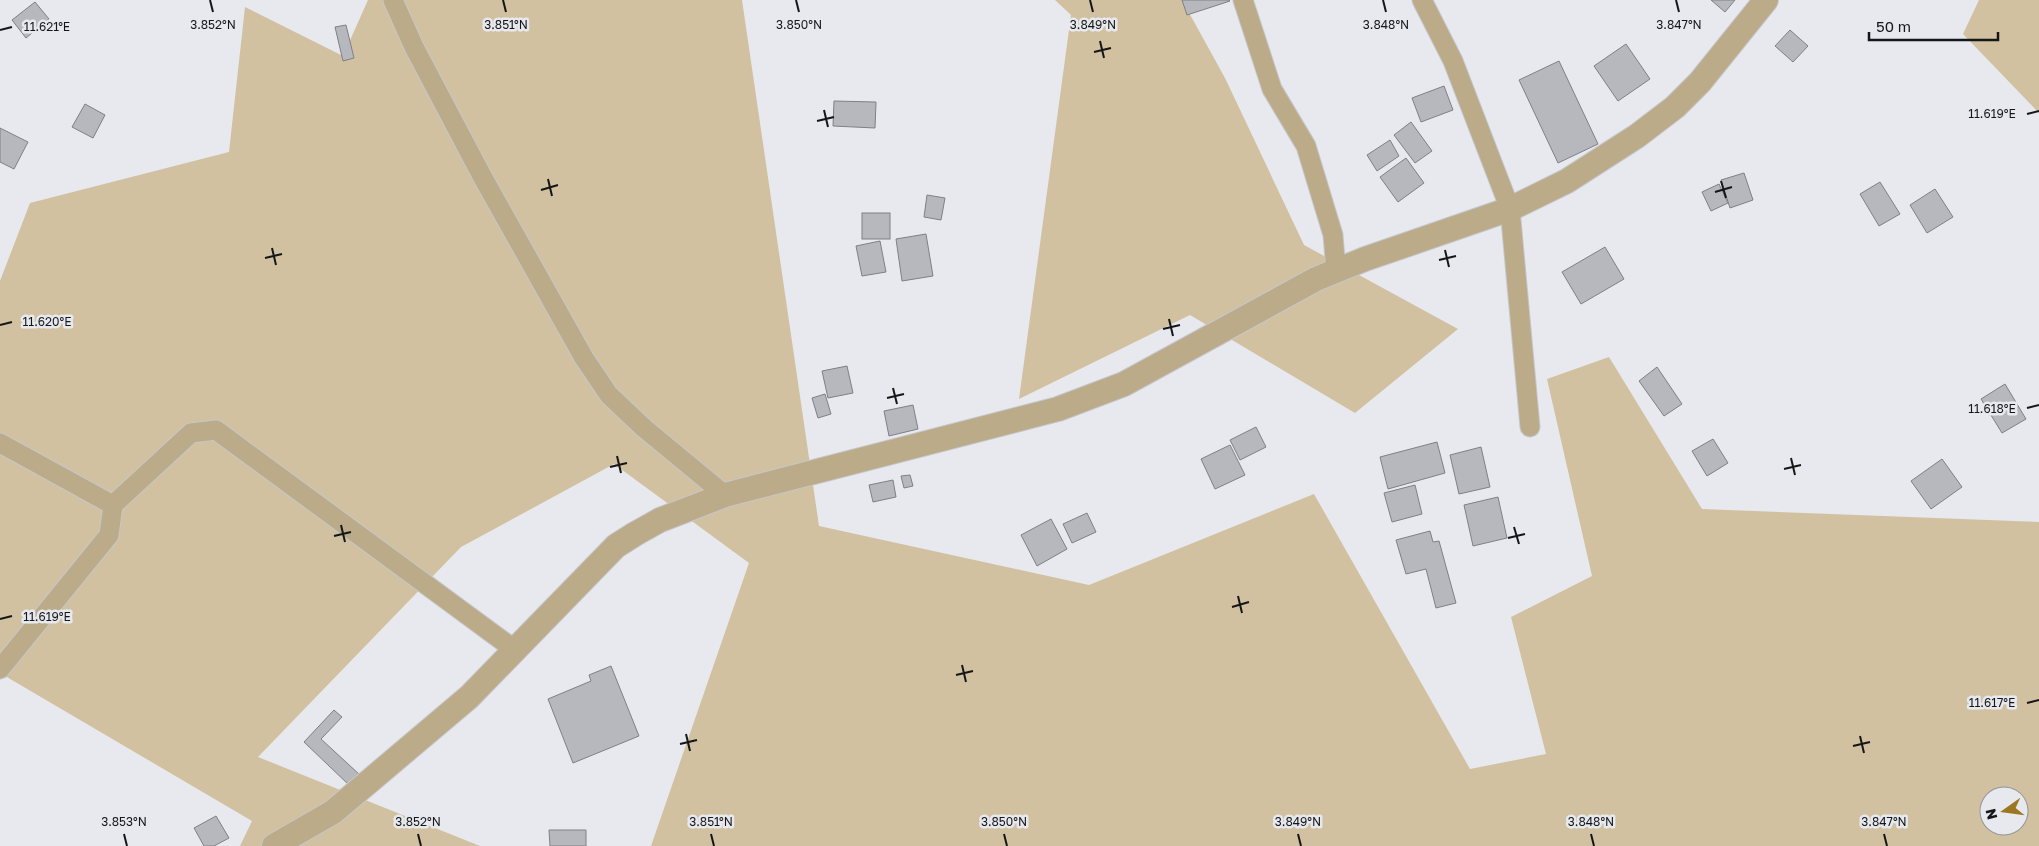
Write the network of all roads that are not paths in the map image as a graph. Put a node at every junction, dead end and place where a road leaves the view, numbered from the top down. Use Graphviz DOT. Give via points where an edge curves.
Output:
graph roads {
  1 [pos="393,0"];
  2 [pos="1243,0"];
  3 [pos="1422,0"];
  4 [pos="1766,0"];
  5 [pos="1510,209"];
  6 [pos="1336,271"];
  7 [pos="1530,427"];
  8 [pos="0,443"];
  9 [pos="725,496"];
  10 [pos="113,505"];
  11 [pos="515,650"];
  12 [pos="0,669"];
  13 [pos="274,846"];
  1 -- 9 [label="street" via="482,176 584,358 609,395"];
  2 -- 6 [label="street" via="1272,89 1306,146 1333,235"];
  3 -- 5 [label="street" via="1452,61"];
  4 -- 5 [label="street" via="1700,82 1675,107 1567,181"];
  5 -- 6 [label="street"];
  5 -- 7 [label="street"];
  6 -- 9 [label="street" via="1124,384 1058,409"];
  8 -- 10 [label="street"];
  9 -- 11 [label="street" via="660,520 616,546"];
  10 -- 11 [label="street" via="191,433 216,430"];
  10 -- 12 [label="street" via="110,535"];
  11 -- 13 [label="street" via="469,697 333,812"];
}
